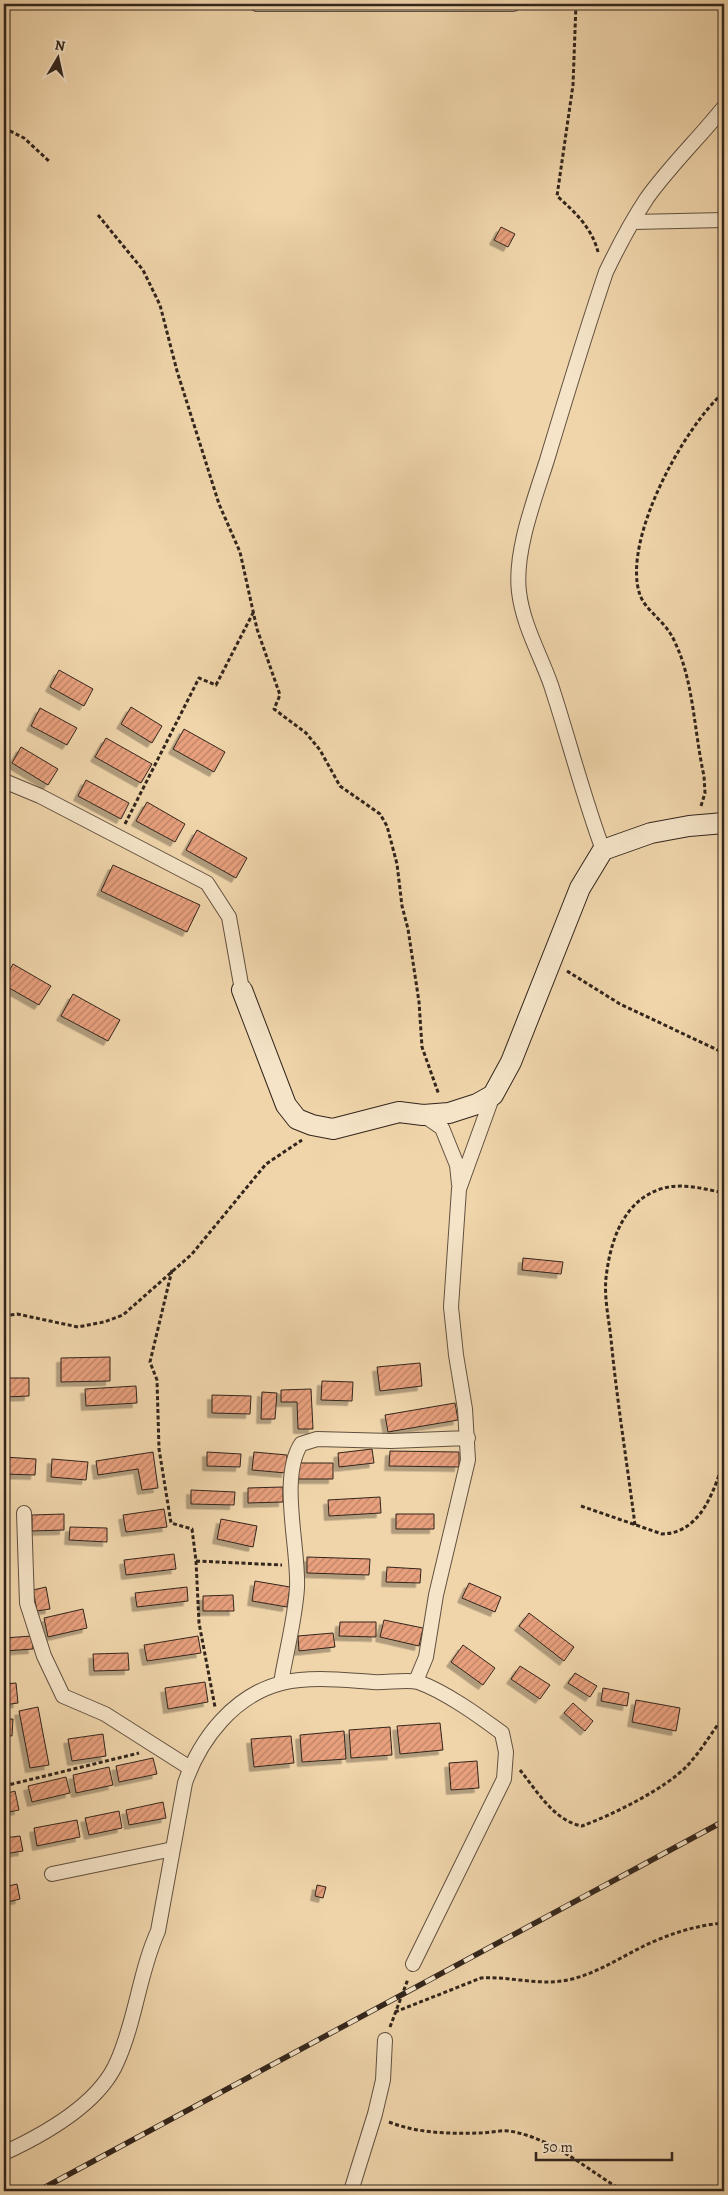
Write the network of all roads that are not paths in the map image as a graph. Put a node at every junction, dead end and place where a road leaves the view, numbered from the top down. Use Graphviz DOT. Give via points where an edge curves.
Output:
graph roads {
  1 [pos="257,4"];
  2 [pos="352,4"];
  3 [pos="513,4"];
  4 [pos="724,107"];
  5 [pos="724,220"];
  6 [pos="633,222"];
  7 [pos="4,781"];
  8 [pos="724,823"];
  9 [pos="603,850"];
  10 [pos="242,990"];
  11 [pos="493,1095"];
  12 [pos="431,1114"];
  13 [pos="459,1189"];
  14 [pos="468,1438"];
  15 [pos="24,1513"];
  16 [pos="416,1681"];
  17 [pos="281,1683"];
  18 [pos="190,1768"];
  19 [pos="173,1849"];
  20 [pos="52,1874"];
  21 [pos="413,1964"];
  22 [pos="385,2040"];
  23 [pos="4,2153"];
  24 [pos="351,2191"];
  1 -- 2 [label="street"];
  2 -- 3 [label="street"];
  4 -- 6 [label="street" via="671,168"];
  5 -- 6 [label="street"];
  6 -- 9 [label="street" via="606,272 532,509 519,572 519,592 525,616 550,683"];
  7 -- 10 [label="street" via="40,796 207,883 230,917"];
  8 -- 9 [label="street" via="651,833"];
  9 -- 11 [label="street" via="580,888 511,1062"];
  10 -- 12 [label="street" via="286,1105 297,1119 333,1130 399,1112"];
  11 -- 12 [label="street" via="466,1108"];
  11 -- 13 [label="street"];
  12 -- 13 [label="street" via="442,1128 457,1165"];
  13 -- 14 [label="street" via="451,1307"];
  14 -- 16 [label="street" via="466,1476 436,1595 426,1657"];
  14 -- 17 [label="street" via="317,1440 301,1444 295,1453 290,1478 297,1590"];
  15 -- 18 [label="street" via="27,1603 44,1656 63,1696 106,1714"];
  16 -- 17 [label="street"];
  16 -- 21 [label="street" via="502,1733 506,1752 504,1779"];
  17 -- 18 [label="street" via="251,1697 217,1725 202,1744"];
  18 -- 19 [label="street"];
  19 -- 20 [label="street"];
  19 -- 23 [label="street" via="158,1931 149,1951 117,2063 104,2083 62,2122"];
  22 -- 24 [label="street" via="383,2080"];
}
